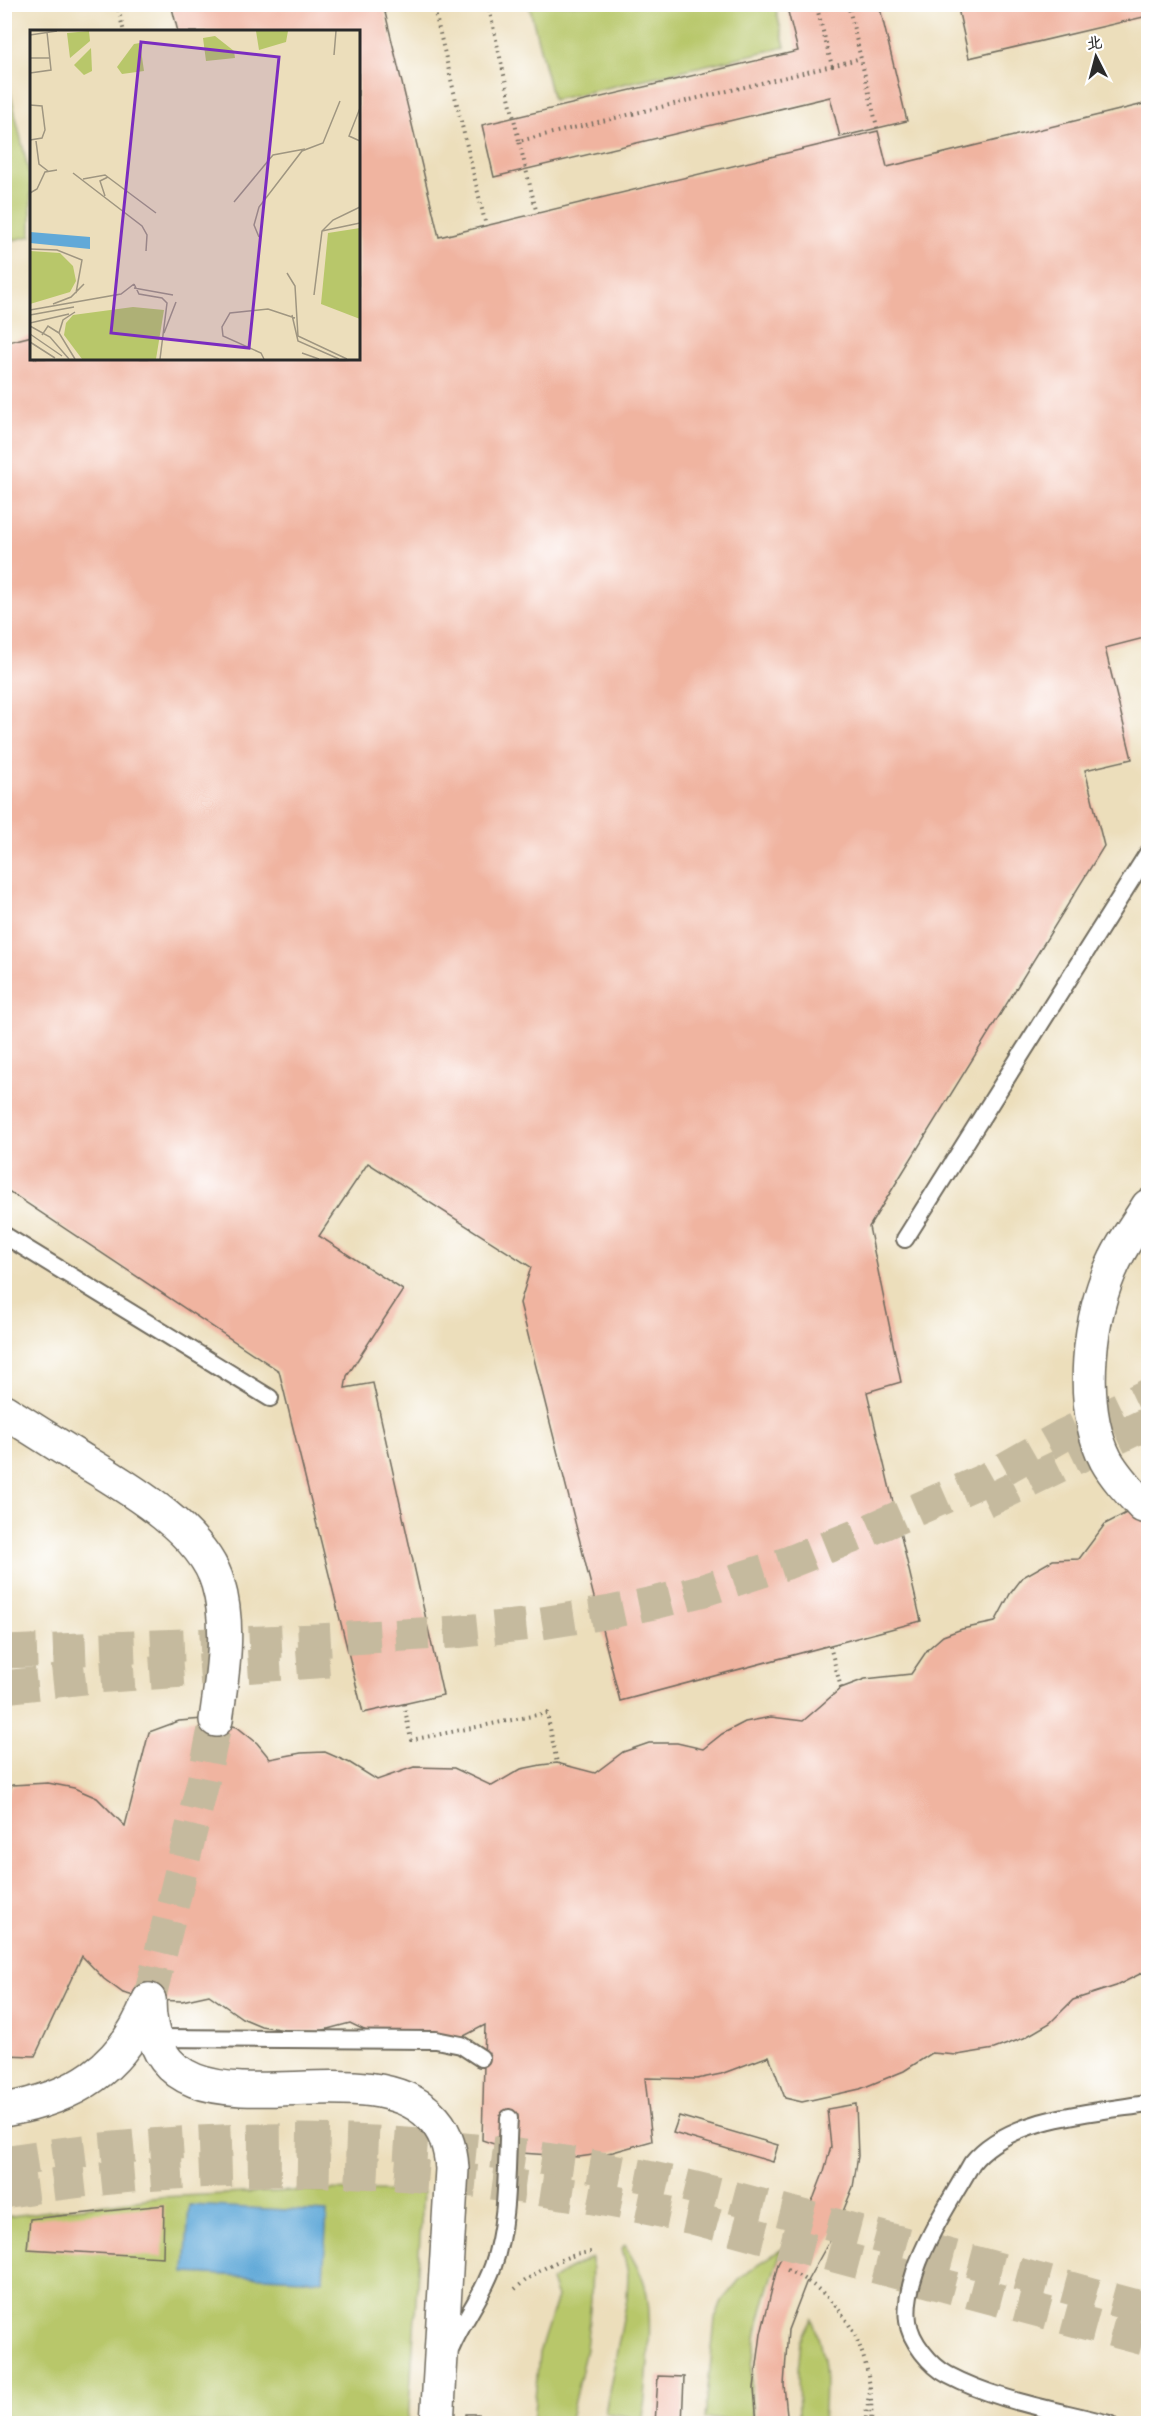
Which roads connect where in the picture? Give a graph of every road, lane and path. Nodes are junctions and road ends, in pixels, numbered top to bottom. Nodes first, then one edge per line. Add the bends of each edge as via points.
1 (117, 4) edge
2 (454, 4) edge
3 (488, 4) edge
4 (816, 4) edge
5 (848, 4) edge
6 (433, 7) edge
7 (124, 30) edge
8 (861, 58) junction
9 (832, 66) junction
10 (878, 131) dead end
11 (519, 141) junction
12 (537, 214) dead end
13 (486, 226) dead end
14 (1148, 854) edge
15 (1149, 1206) edge
16 (4, 1235) edge
17 (905, 1239) dead end
18 (270, 1398) dead end
19 (4, 1411) edge
20 (1143, 1506) dead end
21 (830, 1646) dead end
22 (840, 1688) dead end
23 (404, 1704) dead end
24 (216, 1720) tunnel mouth
25 (557, 1763) dead end
26 (154, 2038) junction
27 (481, 2058) dead end
28 (1149, 2104) edge
29 (4, 2110) edge
30 (509, 2118) dead end
31 (591, 2252) dead end
32 (787, 2270) dead end
33 (510, 2294) dead end
34 (871, 2380) junction
35 (438, 2410) edge
36 (865, 2424) edge
37 (872, 2424) edge
38 (1109, 2424) edge

1 - 7 path
2 - 6 path
3 - 11 path
4 - 9 path
5 - 8 path
6 - 13 path
8 - 9 path
8 - 10 path
9 - 11 path
11 - 12 path
14 - 17 lane
15 - 20 main road via 1104,1284 1089,1389 1096,1431 1106,1459
16 - 18 lane
19 - 24 main road via 136,1493 188,1537 207,1561 218,1583 223,1612 222,1677
21 - 22 path
23 - 25 path via 411,1740 547,1713
26 - 27 lane via 436,2040 461,2045
26 - 29 main road via 149,2000 125,2046 96,2075 49,2100
26 - 35 main road via 173,2066 201,2084 227,2089 385,2091 414,2102 437,2122 448,2144 452,2169
28 - 38 lane via 1045,2122 1018,2130 980,2153 921,2257 909,2294 908,2322 912,2335 928,2359 946,2374 1004,2397
30 - 35 lane via 503,2223 497,2253 487,2281 450,2351
31 - 33 path via 550,2265
32 - 34 path via 814,2286 841,2313 860,2345
34 - 36 path
34 - 37 path

